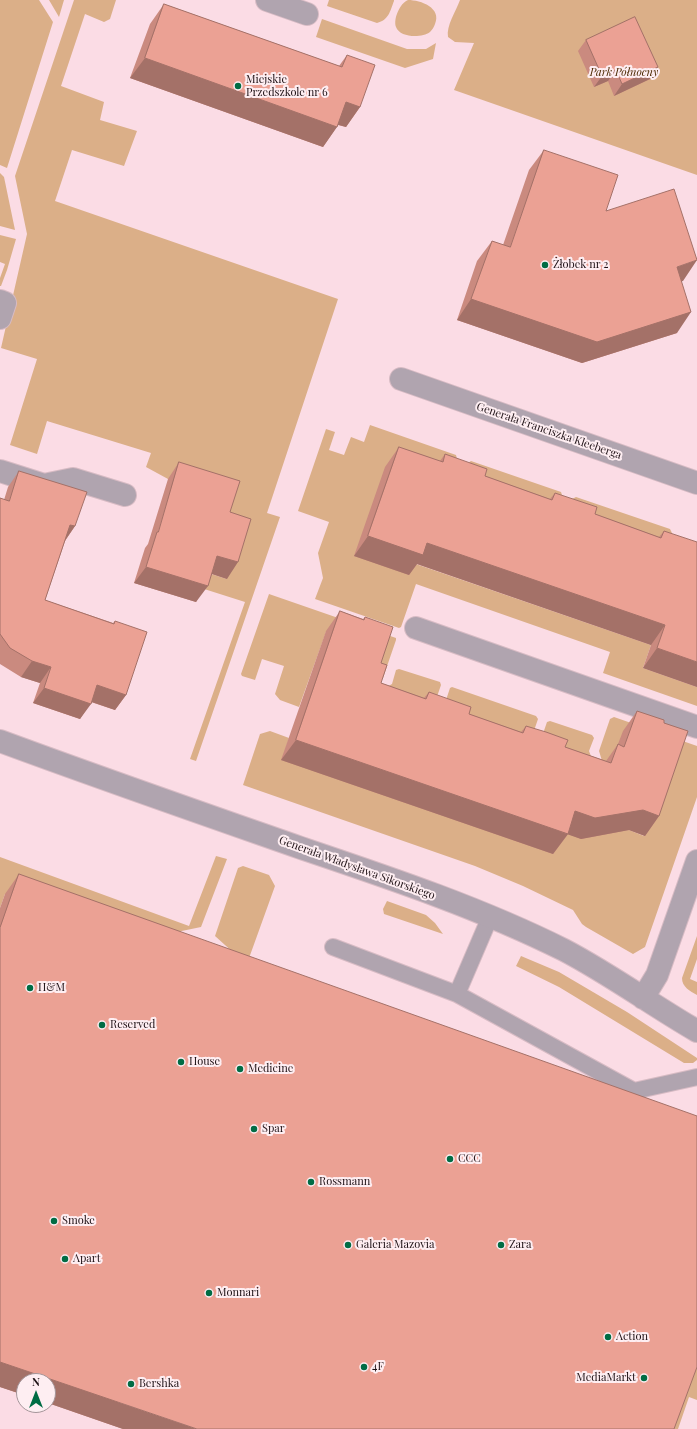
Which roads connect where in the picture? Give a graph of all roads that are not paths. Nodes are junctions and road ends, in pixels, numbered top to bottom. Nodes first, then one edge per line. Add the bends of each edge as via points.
1 (267, 0) edge
2 (307, 14) dead end
3 (0, 301) edge
4 (0, 318) edge
5 (401, 379) dead end
6 (0, 471) edge
7 (697, 483) edge
8 (125, 495) dead end
9 (416, 628) dead end
10 (697, 727) edge
11 (0, 741) edge
12 (697, 861) edge
13 (490, 917) junction
14 (333, 947) dead end
15 (458, 994) junction
16 (643, 998) junction
17 (697, 1031) edge
18 (697, 1077) edge

1 - 2 street
3 - 4 street via 5,303
5 - 7 street, Generała Franciszka Kleeberga
6 - 8 street via 44,485 73,479
9 - 10 street
11 - 13 street, Generała Władysława Sikorskiego
12 - 16 street via 657,975
13 - 15 lane
13 - 16 street, Generała Władysława Sikorskiego via 564,951
14 - 15 lane
15 - 18 lane via 634,1091
16 - 17 street, Generała Władysława Sikorskiego

